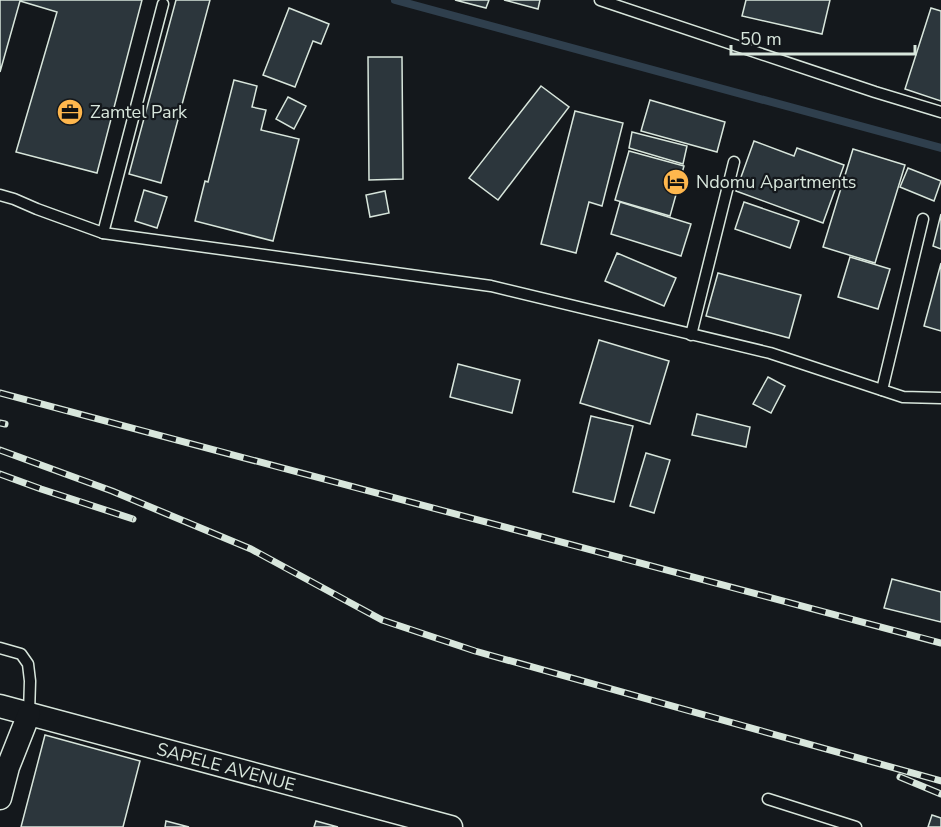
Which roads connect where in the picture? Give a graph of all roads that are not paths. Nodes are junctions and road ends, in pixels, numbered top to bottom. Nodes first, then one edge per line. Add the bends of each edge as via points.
1 (600, 0) edge
2 (163, 4) dead end
3 (941, 111) edge
4 (734, 162) dead end
5 (0, 195) edge
6 (923, 219) dead end
7 (103, 233) junction
8 (691, 334) junction
9 (882, 390) junction
10 (941, 398) edge
11 (0, 648) edge
12 (0, 706) edge
13 (29, 714) junction
14 (4, 761) edge
15 (0, 798) edge
16 (768, 799) dead end
17 (451, 827) edge
18 (856, 827) edge

1 - 3 lane
2 - 7 lane
4 - 8 lane
5 - 7 lane
6 - 9 lane
7 - 8 lane via 491,286
8 - 9 lane via 770,353
9 - 10 lane via 903,397
11 - 13 lane via 21,654 28,664
12 - 13 street, SAPELE AVENUE
13 - 14 street
13 - 17 street, SAPELE AVENUE
14 - 15 street
16 - 18 lane

